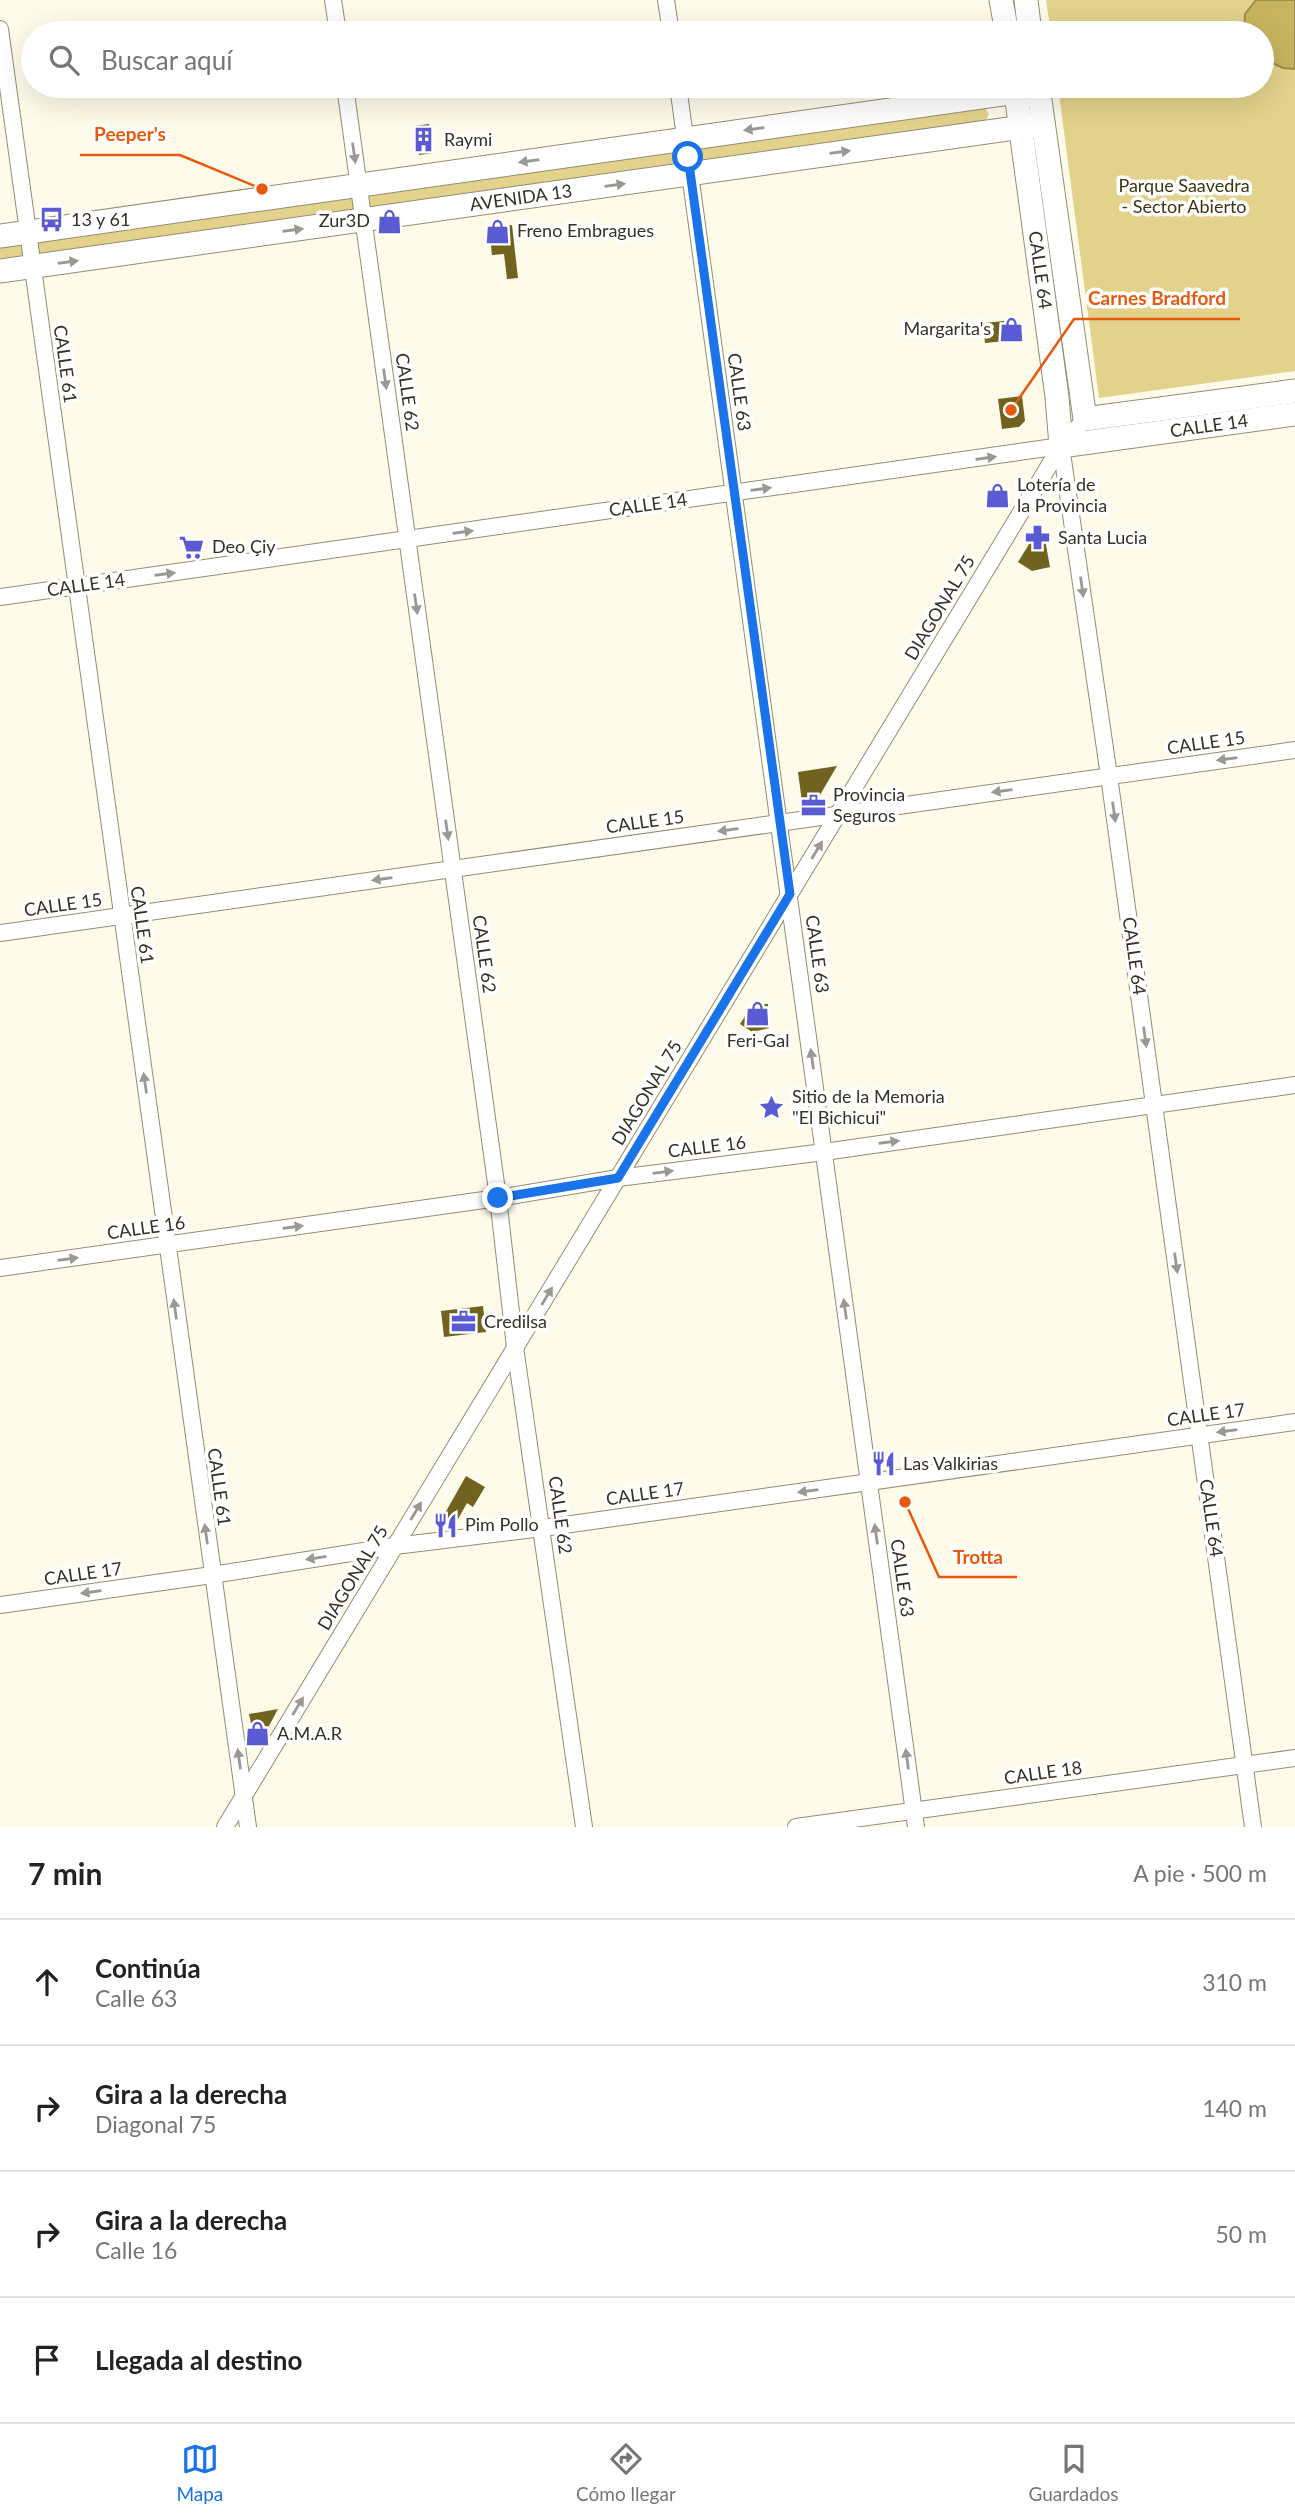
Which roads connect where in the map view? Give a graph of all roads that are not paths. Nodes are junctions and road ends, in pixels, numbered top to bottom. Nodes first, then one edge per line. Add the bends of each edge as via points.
1 (333, 0) edge
2 (666, 0) edge
3 (1001, 0) edge
4 (1026, 0) edge
5 (336, 21) edge
6 (669, 21) edge
7 (1005, 21) edge
8 (1029, 21) edge
9 (0, 29) edge
10 (347, 98) edge
11 (680, 98) edge
12 (959, 98) edge
13 (1027, 98) edge
14 (1031, 125) junction
15 (685, 139) junction
16 (690, 174) junction
17 (359, 185) junction
18 (364, 220) junction
19 (27, 232) junction
20 (0, 236) edge
21 (32, 267) junction
22 (0, 271) edge
23 (1295, 391) edge
24 (1295, 414) edge
25 (1085, 419) junction
26 (1061, 446) junction
27 (734, 493) junction
28 (407, 540) junction
29 (76, 587) junction
30 (0, 597) edge
31 (1295, 750) edge
32 (1109, 776) junction
33 (839, 813) junction
34 (779, 823) junction
35 (452, 869) junction
36 (790, 894) junction
37 (121, 916) junction
38 (0, 933) edge
39 (1295, 1085) edge
40 (1154, 1105) junction
41 (824, 1152) junction
42 (618, 1178) junction
43 (498, 1198) junction
44 (167, 1245) junction
45 (0, 1268) edge
46 (515, 1347) junction
47 (1295, 1422) edge
48 (1199, 1435) junction
49 (869, 1482) junction
50 (543, 1528) junction
51 (395, 1546) junction
52 (212, 1575) junction
53 (0, 1605) edge
54 (1295, 1758) edge
55 (1245, 1765) junction
56 (244, 1795) junction
57 (915, 1819) edge
58 (225, 1827) edge
59 (248, 1827) edge
60 (584, 1827) edge
61 (796, 1827) edge
62 (1253, 1827) edge

1 - 5 street
2 - 6 street
3 - 7 main road
4 - 8 main road
9 - 19 street, CALLE 61
10 -> 17 street, CALLE 62
11 - 15 street, CALLE 63
12 -> 15 main road, AVENIDA 13
13 - 14 main road, CALLE 64
16 -> 14 main road, AVENIDA 13
14 - 25 main road, CALLE 64
14 - 26 main road, CALLE 64
15 - 16 street, CALLE 63
15 -> 17 main road, AVENIDA 13
18 -> 16 main road, AVENIDA 13
16 - 27 street, CALLE 63
17 - 18 street, CALLE 62
17 - 19 main road, AVENIDA 13
21 -> 18 main road, AVENIDA 13
18 -> 28 street, CALLE 62
19 - 20 main road, AVENIDA 13
19 - 21 street, CALLE 61
21 - 22 main road, AVENIDA 13
21 - 29 street, CALLE 61
23 - 25 main road, CALLE 14
24 - 26 main road, CALLE 14
25 - 26 street, DIAGONAL 75
27 -> 26 street, CALLE 14
26 -> 32 street, CALLE 64
26 - 33 street, DIAGONAL 75
28 -> 27 street, CALLE 14
27 - 34 street, CALLE 63
29 -> 28 street, CALLE 14
28 -> 35 street, CALLE 62
29 - 30 street, CALLE 14
29 - 37 street, CALLE 61
31 -> 32 street, CALLE 15
32 -> 33 street, CALLE 15
32 -> 40 street, CALLE 64
33 - 34 street, CALLE 15
36 -> 33 street, DIAGONAL 75
34 -> 35 street, CALLE 15
34 - 36 street, CALLE 63
35 -> 37 street, CALLE 15
35 - 43 street, CALLE 62
41 -> 36 street, CALLE 63
36 - 42 street, DIAGONAL 75
37 - 38 street, CALLE 15
44 -> 37 street, CALLE 61
39 - 40 street, CALLE 16
41 -> 40 street, CALLE 16
40 -> 48 street, CALLE 64
42 -> 41 street, CALLE 16
49 -> 41 street, CALLE 63
42 - 43 street, CALLE 16
46 -> 42 street, DIAGONAL 75
44 -> 43 street, CALLE 16
43 - 46 street, CALLE 62
45 -> 44 street, CALLE 16
52 -> 44 street, CALLE 61
46 - 50 street, CALLE 62
51 -> 46 street, DIAGONAL 75
47 -> 48 street, CALLE 17
48 - 49 street, CALLE 17
48 - 55 street, CALLE 64
49 -> 50 street, CALLE 17
57 -> 49 street, CALLE 63
50 - 51 street, CALLE 17
50 - 60 street, CALLE 62
51 -> 52 street, CALLE 17
56 -> 51 street, DIAGONAL 75
52 -> 53 street, CALLE 17
56 -> 52 street, CALLE 61
54 - 55 street, CALLE 18
55 - 57 street, CALLE 18
55 - 62 street, CALLE 64
56 - 58 street, DIAGONAL 75
56 - 59 street, CALLE 61
57 - 61 street, CALLE 18

